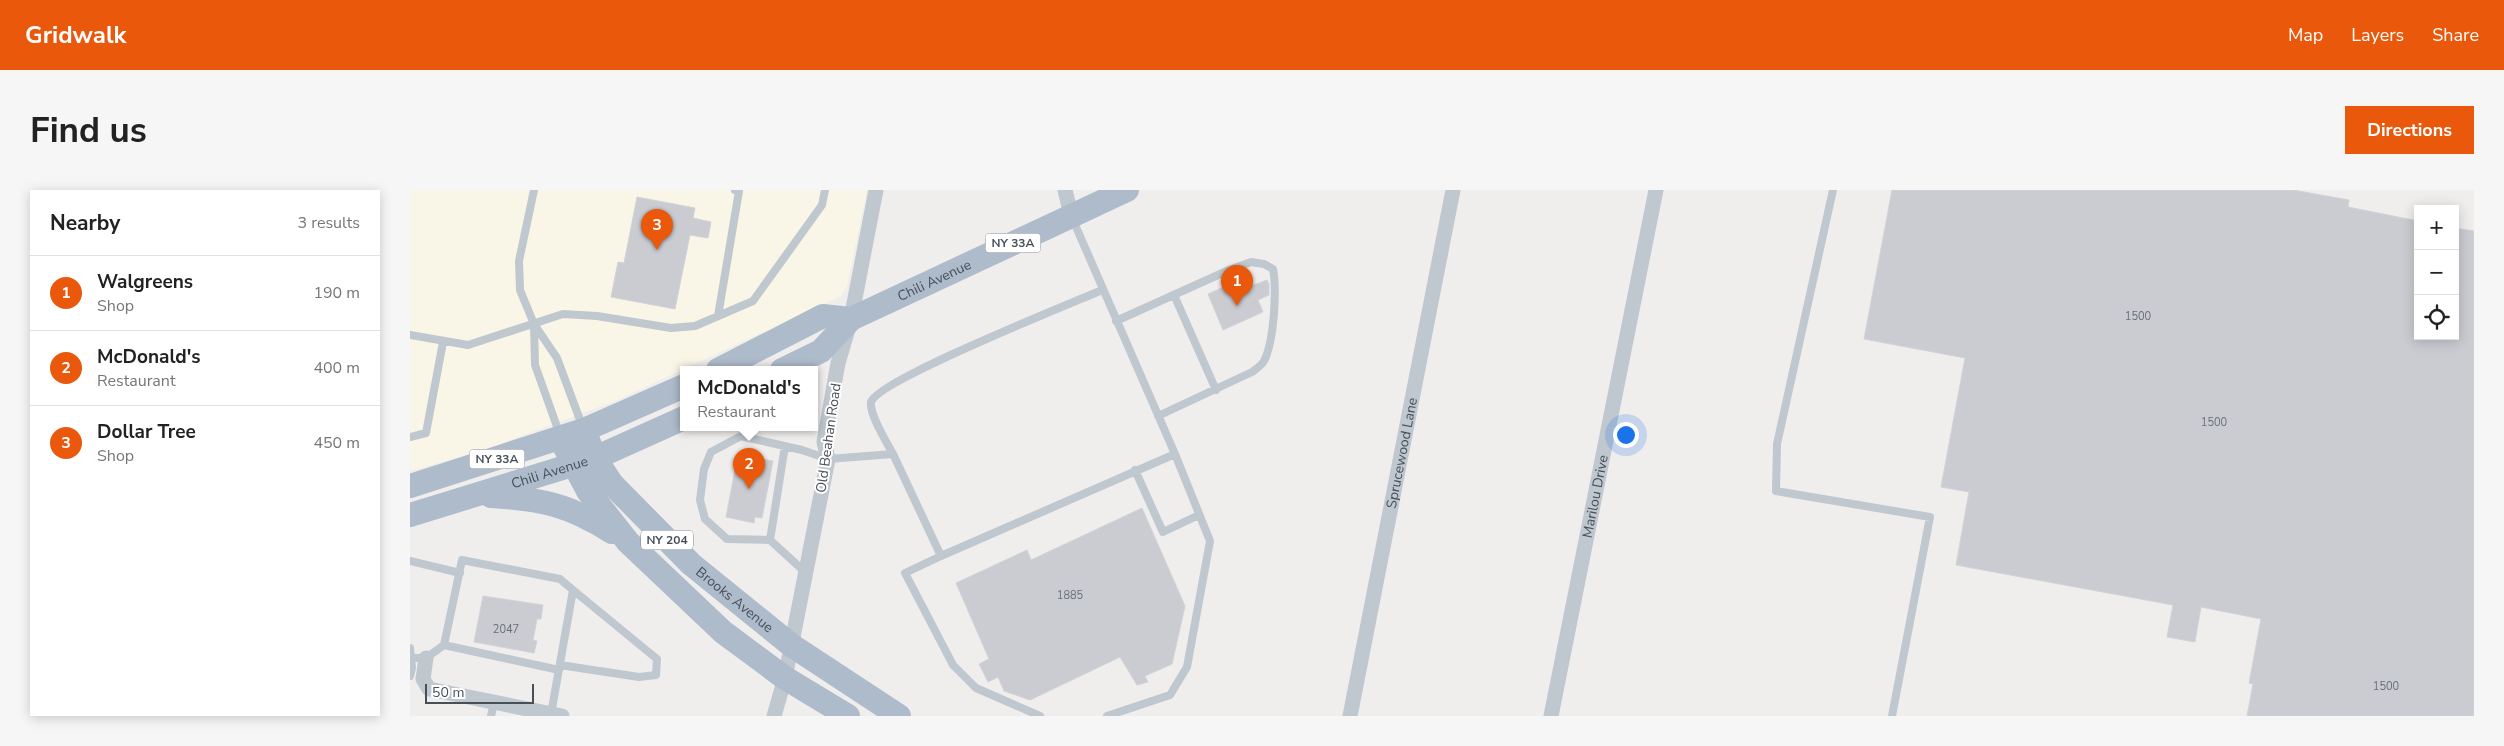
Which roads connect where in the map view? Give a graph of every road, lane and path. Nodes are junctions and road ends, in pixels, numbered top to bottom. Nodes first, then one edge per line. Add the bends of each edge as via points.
1 (534, 190) edge
2 (735, 190) edge
3 (825, 190) edge
4 (876, 190) edge
5 (1065, 190) edge
6 (1127, 190) edge
7 (1453, 190) edge
8 (1656, 190) edge
9 (1833, 190) edge
10 (1071, 215) junction
11 (1102, 290) junction
12 (1174, 295) junction
13 (718, 316) junction
14 (851, 319) junction
15 (1116, 321) junction
16 (534, 324) junction
17 (410, 335) edge
18 (443, 342) junction
19 (726, 366) edge
20 (790, 366) edge
21 (680, 388) edge
22 (1216, 390) junction
23 (1158, 416) junction
24 (680, 420) edge
25 (584, 430) junction
26 (410, 436) edge
27 (560, 438) junction
28 (785, 446) junction
29 (893, 454) junction
30 (1175, 454) junction
31 (828, 459) junction
32 (584, 462) junction
33 (1135, 470) junction
34 (410, 486) edge
35 (474, 495) junction
36 (410, 515) edge
37 (1199, 516) junction
38 (770, 540) junction
39 (628, 542) junction
40 (941, 556) junction
41 (410, 562) edge
42 (805, 572) junction
43 (460, 573) junction
44 (572, 590) junction
45 (444, 645) junction
46 (791, 645) junction
47 (410, 648) edge
48 (419, 658) junction
49 (559, 668) junction
50 (410, 676) edge
51 (785, 678) junction
52 (493, 710) edge
53 (557, 715) edge
54 (774, 716) edge
55 (848, 716) edge
56 (899, 716) edge
57 (1040, 716) edge
58 (1107, 716) edge
59 (1350, 716) edge
60 (1551, 716) edge
61 (1892, 716) edge

1 - 16 lane via 518,280
2 - 13 lane via 739,191
3 - 13 lane via 822,205 753,301
4 - 14 street, Old Beahan Road
5 - 10 street
6 - 10 main road, Chili Avenue / NY 33A
7 - 59 street, Sprucewood Lane
8 - 60 street, Marilou Drive
9 - 61 lane via 1777,444 1776,491 1930,517
10 - 11 lane
10 - 14 main road, Chili Avenue / NY 33A
11 - 15 lane
11 - 29 lane via 902,378 878,393 871,409
12 - 15 lane
12 - 22 lane
12 - 22 lane via 1251,262 1264,264 1273,270 1274,306 1264,362 1252,372
13 - 16 lane via 695,326 671,328 563,314
14 - 19 main road via 823,316
14 - 20 main road, Chili Avenue / NY 33A via 821,351
14 - 31 street, Old Beahan Road via 840,352 824,442
15 - 23 lane
16 - 18 lane via 468,345
16 - 25 lane via 557,358
16 - 27 lane via 535,365
17 - 18 lane
18 - 26 lane via 426,433
21 - 25 main road, Chili Avenue / NY 33A
22 - 23 lane
23 - 30 lane
24 - 32 main road, Chili Avenue / NY 33A
25 - 27 main road, Chili Avenue / NY 33A
25 - 32 main road, Brooks Avenue / NY 204
27 - 32 main road, Brooks Avenue
27 - 34 main road, Chili Avenue / NY 33A
28 - 31 lane
28 - 38 lane
28 - 38 lane via 741,436 711,452 704,469 700,500 705,519 727,539
29 - 31 lane
29 - 40 lane
30 - 33 lane
30 - 37 lane
31 - 42 street, Old Beahan Road
32 - 35 main road, Chili Avenue / NY 33A
32 - 39 main road, Brooks Avenue via 588,491
32 - 46 main road, Brooks Avenue / NY 204 via 612,484 691,564
33 - 37 lane via 1163,532
33 - 40 lane
35 - 36 main road, Chili Avenue / NY 33A
35 - 39 main road, NY 204 via 528,498 555,504 587,516
37 - 58 lane via 1210,541 1187,667 1170,696
38 - 42 lane
39 - 51 main road, Brooks Avenue / NY 204 via 723,632
40 - 57 lane via 905,573 953,665 976,688
41 - 43 lane
42 - 46 street, Old Beahan Road
43 - 44 lane via 462,560 560,578
43 - 45 lane
44 - 49 lane
44 - 49 lane via 657,660 656,675 639,677
45 - 48 lane
45 - 49 lane
46 - 51 street, Old Beahan Road
46 - 56 main road, Brooks Avenue / NY 204
47 - 48 lane
48 - 50 lane
48 - 52 street via 423,680 429,689
49 - 53 lane
51 - 54 street, Old Beahan Road
51 - 55 main road, Brooks Avenue / NY 204
52 - 53 street

